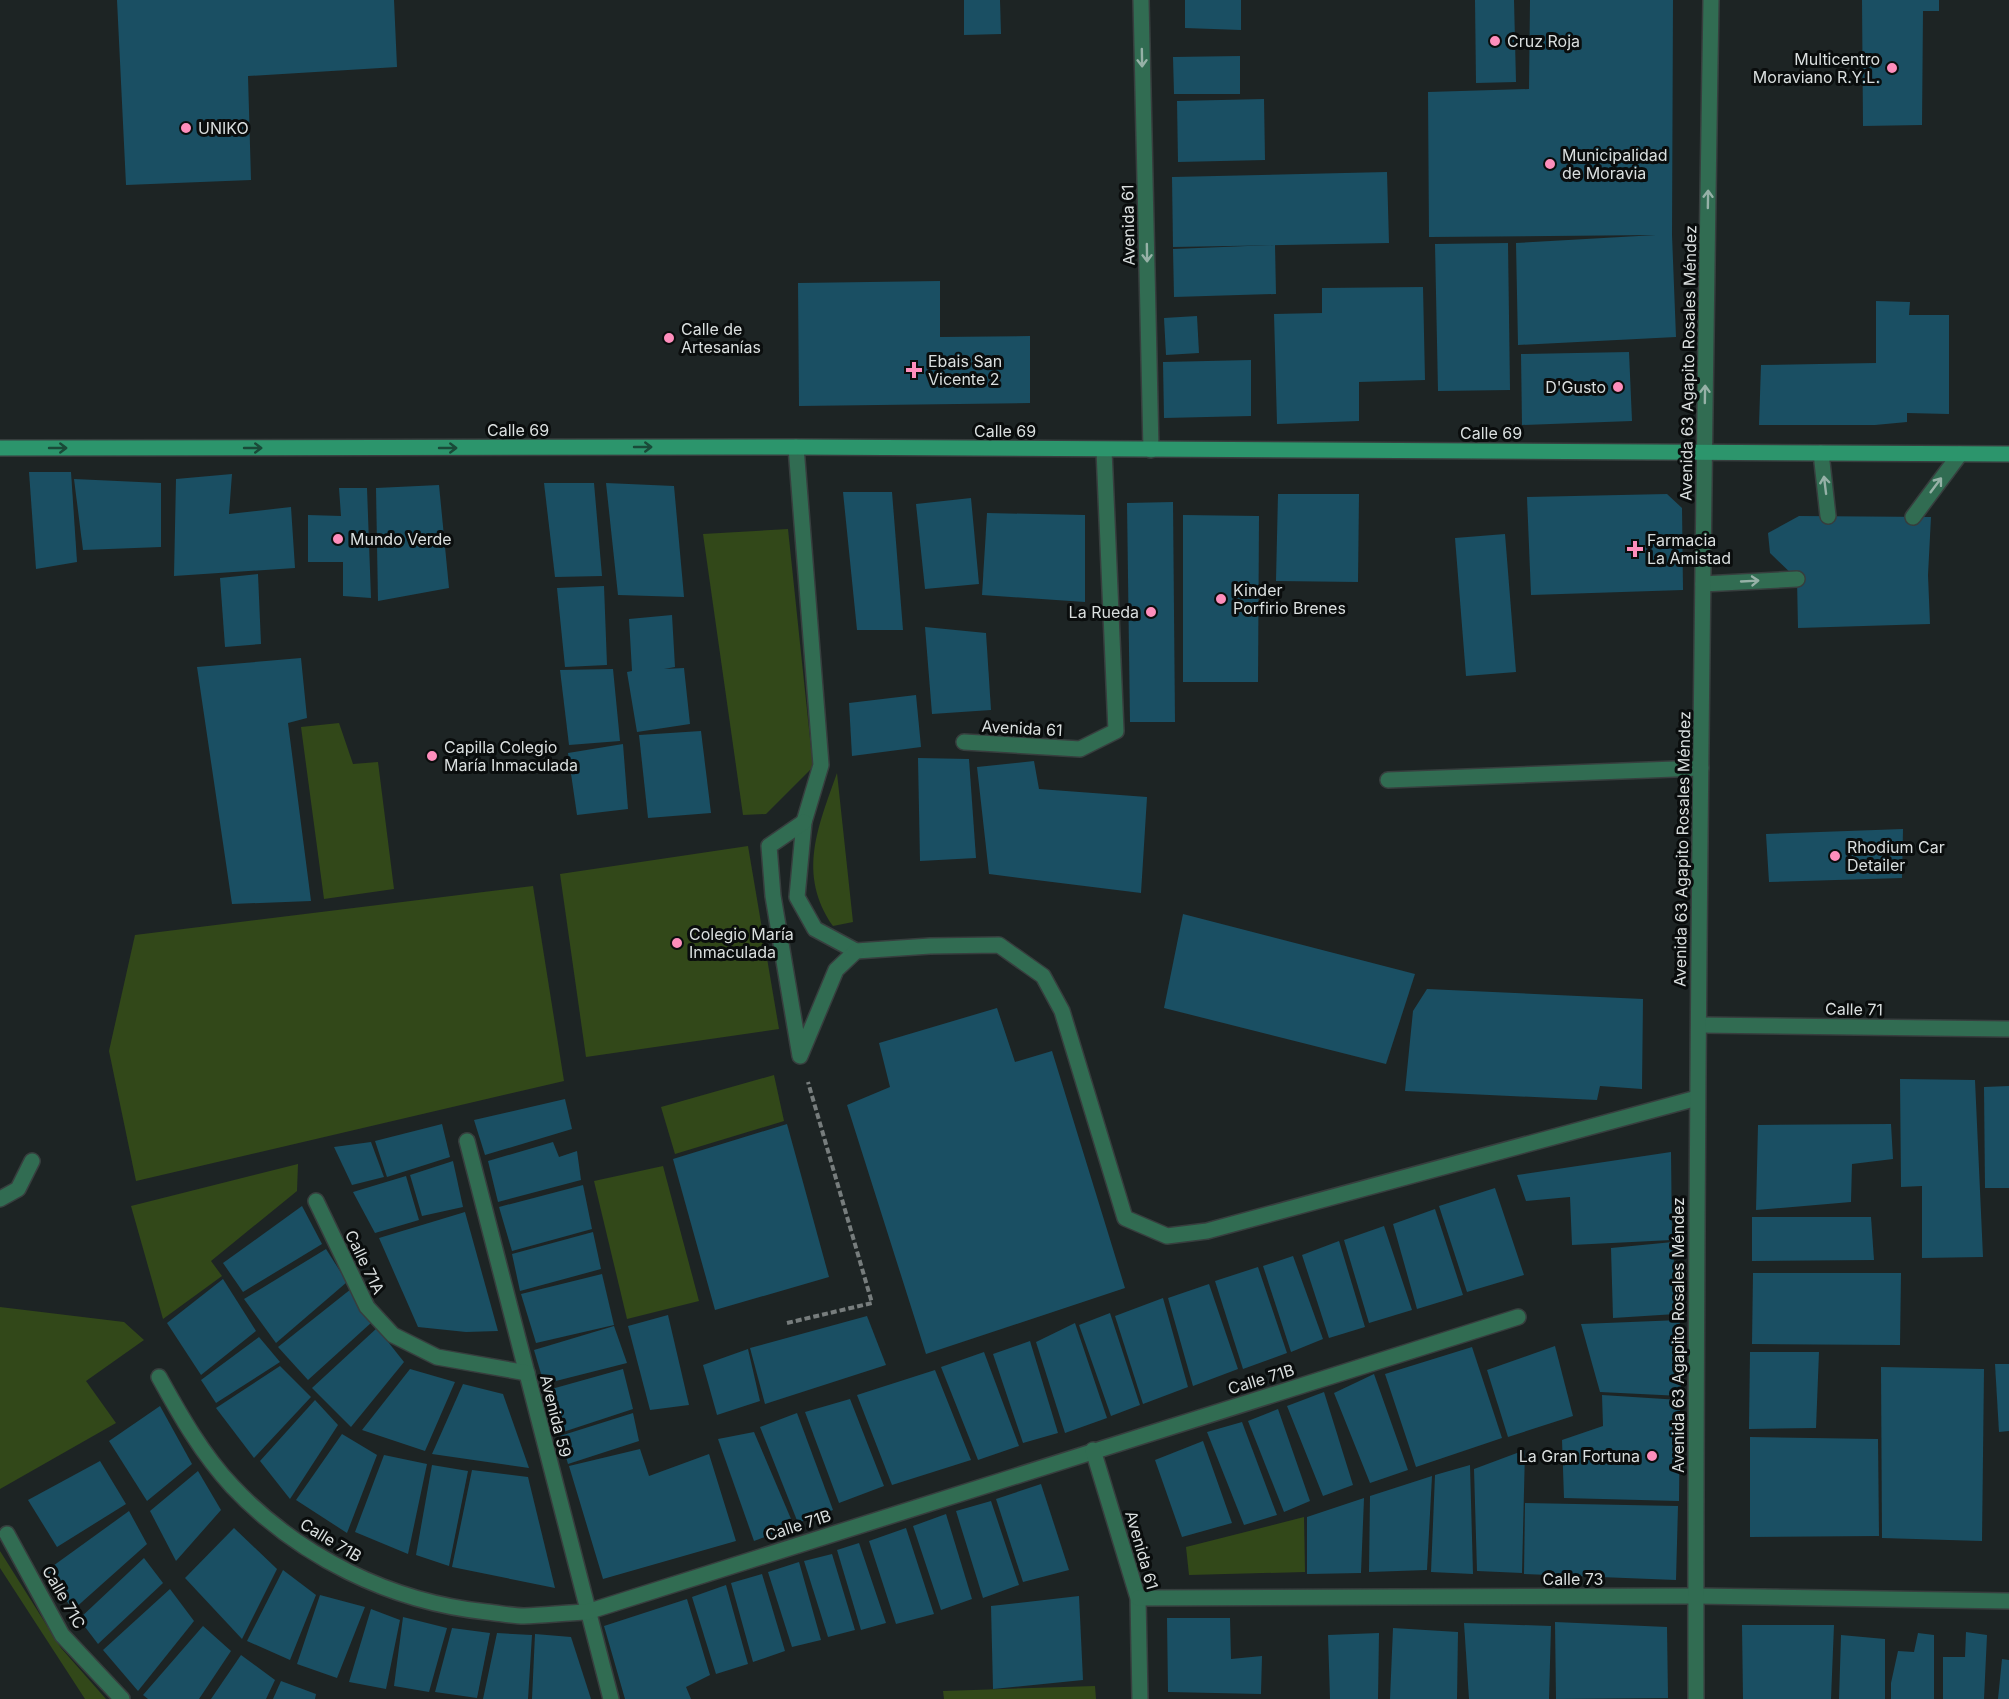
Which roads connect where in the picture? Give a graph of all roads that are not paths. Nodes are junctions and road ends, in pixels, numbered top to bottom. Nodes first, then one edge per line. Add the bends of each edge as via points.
1 (1141, 0) edge
2 (1711, 0) edge
3 (796, 447) junction
4 (0, 448) edge
5 (1104, 450) junction
6 (1151, 450) junction
7 (1704, 452) junction
8 (1821, 453) junction
9 (1960, 454) junction
10 (2009, 454) edge
11 (1828, 516) dead end
12 (1913, 517) dead end
13 (1797, 579) dead end
14 (1703, 584) junction
15 (964, 742) dead end
16 (1701, 768) junction
17 (1388, 780) dead end
18 (804, 822) junction
19 (856, 951) junction
20 (1699, 1025) junction
21 (2009, 1029) edge
22 (1697, 1098) junction
23 (467, 1141) dead end
24 (32, 1161) dead end
25 (0, 1199) edge
26 (316, 1201) dead end
27 (1518, 1317) dead end
28 (527, 1373) junction
29 (159, 1377) dead end
30 (1093, 1450) junction
31 (7, 1534) dead end
32 (1696, 1596) junction
33 (1138, 1598) junction
34 (2009, 1601) edge
35 (587, 1611) junction
36 (122, 1699) edge
37 (611, 1699) edge
38 (1140, 1699) edge
39 (1696, 1699) edge

1 -> 6 street, Avenida 61
7 -> 2 street, Avenida 63 Agapito Rosales Méndez
4 -> 3 main road, Calle 69
3 - 5 main road, Calle 69
3 - 18 street via 821,765
5 - 6 main road, Calle 69
5 - 15 street, Avenida 61 via 1116,731 1080,749
6 - 7 main road, Calle 69
7 - 8 main road, Calle 69
7 - 14 street, Avenida 63 Agapito Rosales Méndez
8 - 9 main road, Calle 69
11 -> 8 street
9 - 10 main road, Calle 69
12 -> 9 street
14 -> 13 street
14 - 16 street, Avenida 63 Agapito Rosales Méndez
16 - 17 street
16 - 20 street, Avenida 63 Agapito Rosales Méndez
18 - 19 street via 797,897 815,929
18 - 19 street via 769,846 773,897 800,1056 836,970
19 - 22 street via 999,945 1042,976 1062,1011 1125,1218 1167,1236 1207,1231
20 - 21 street, Calle 71
20 - 22 street, Avenida 63 Agapito Rosales Méndez
22 - 32 street, Avenida 63 Agapito Rosales Méndez
23 - 28 street, Avenida 59
24 - 25 street via 18,1189
26 - 28 street, Calle 71A via 367,1307 393,1335 437,1357
27 - 30 street, Calle 71B
28 - 35 street, Avenida 59
29 - 35 street, Calle 71B via 191,1434 232,1486 280,1530 334,1566 394,1593 457,1609 522,1616
30 - 33 street, Avenida 61
30 - 35 street, Calle 71B
31 - 36 street, Calle 71C via 62,1635
32 - 33 street, Calle 73
32 - 34 street, Calle 73
32 - 39 street, Avenida 63 Agapito Rosales Méndez
33 - 38 street, Avenida 61
35 - 37 street, Avenida 59

